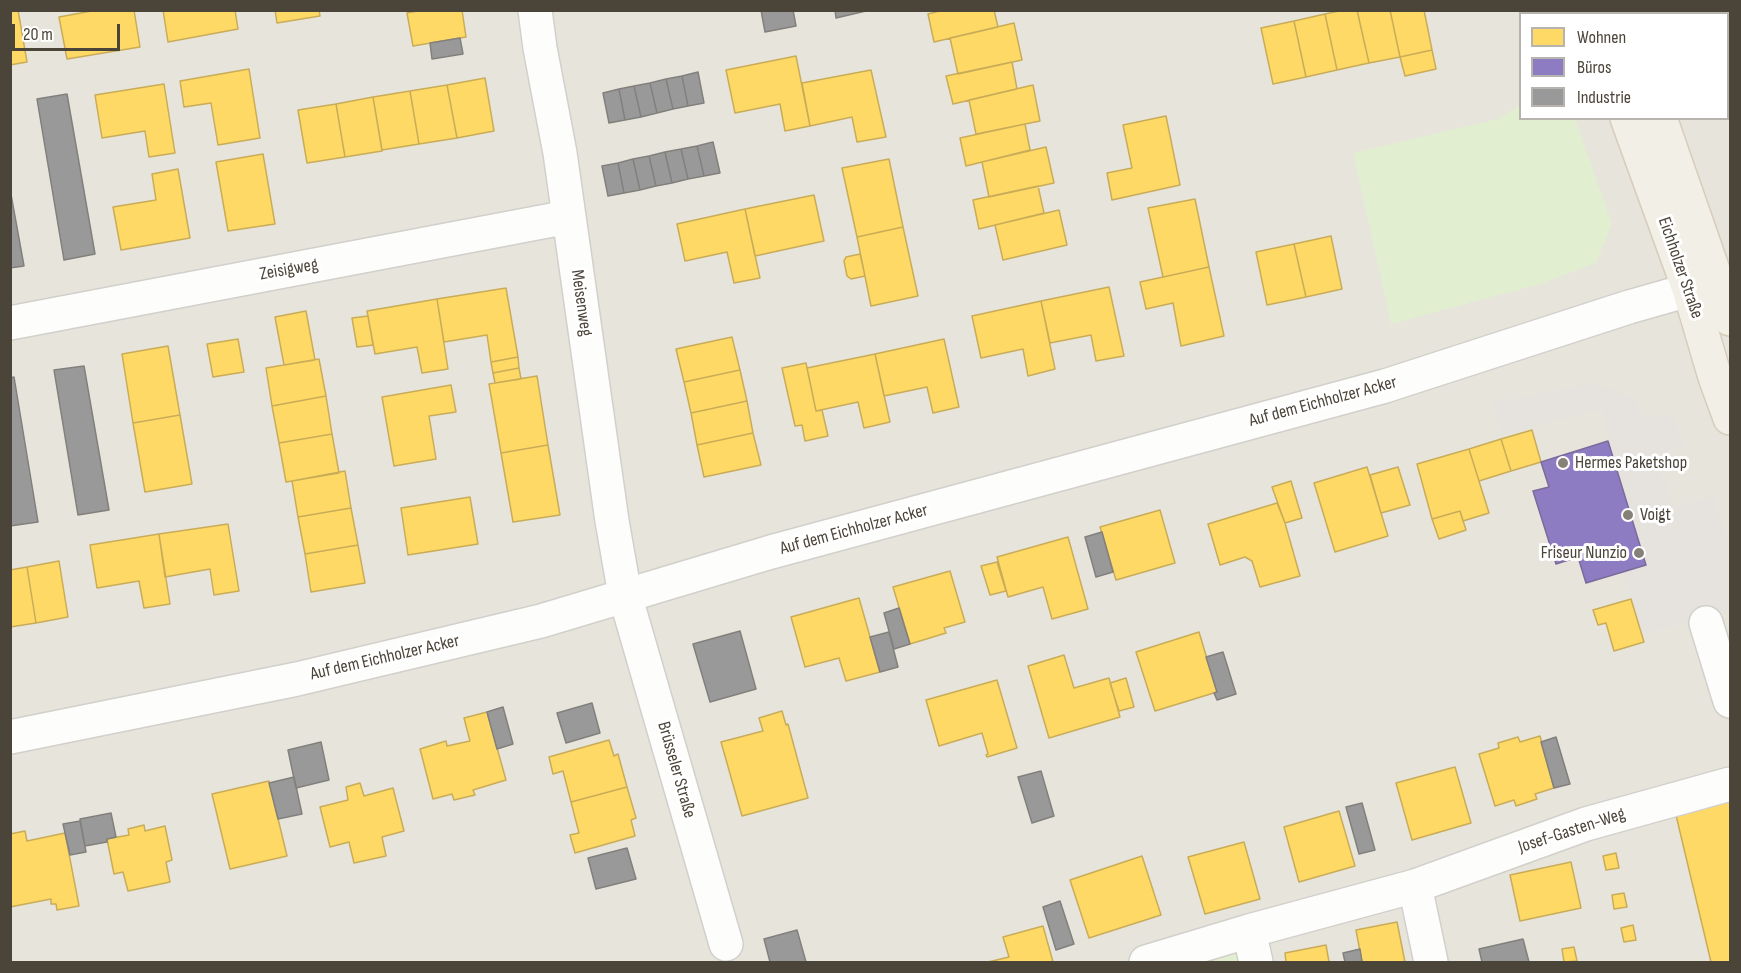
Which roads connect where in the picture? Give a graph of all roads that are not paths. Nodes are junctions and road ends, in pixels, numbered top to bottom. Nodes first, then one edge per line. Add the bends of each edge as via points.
1 (535, 10) edge
2 (1628, 120) edge
3 (1661, 120) edge
4 (568, 218) junction
5 (1712, 283) edge
6 (1731, 319) edge
7 (10, 323) edge
8 (1731, 418) edge
9 (625, 595) junction
10 (1706, 623) dead end
11 (1731, 701) edge
12 (10, 737) edge
13 (1731, 783) edge
14 (1415, 886) junction
15 (1249, 931) junction
16 (726, 944) dead end
17 (1146, 963) edge
18 (1256, 963) edge
19 (1431, 963) edge

1 - 4 street, Meisenweg
2 - 5 main road, Eichholzer Straße
3 - 5 main road, Eichholzer Straße
4 - 7 street, Zeisigweg
4 - 9 street, Meisenweg
5 - 6 main road, Eichholzer Straße
5 - 8 main road, Eichholzer Straße via 1715,377
5 - 9 street, Auf dem Eichholzer Acker via 1385,386
9 - 12 street, Auf dem Eichholzer Acker via 541,621 297,679
9 - 16 street, Brüsseler Straße
10 - 11 street
13 - 14 street, Josef-Gasten-Weg via 1586,824
14 - 15 street, Josef-Gasten-Weg
14 - 19 street
15 - 17 street, Josef-Gasten-Weg
15 - 18 street

